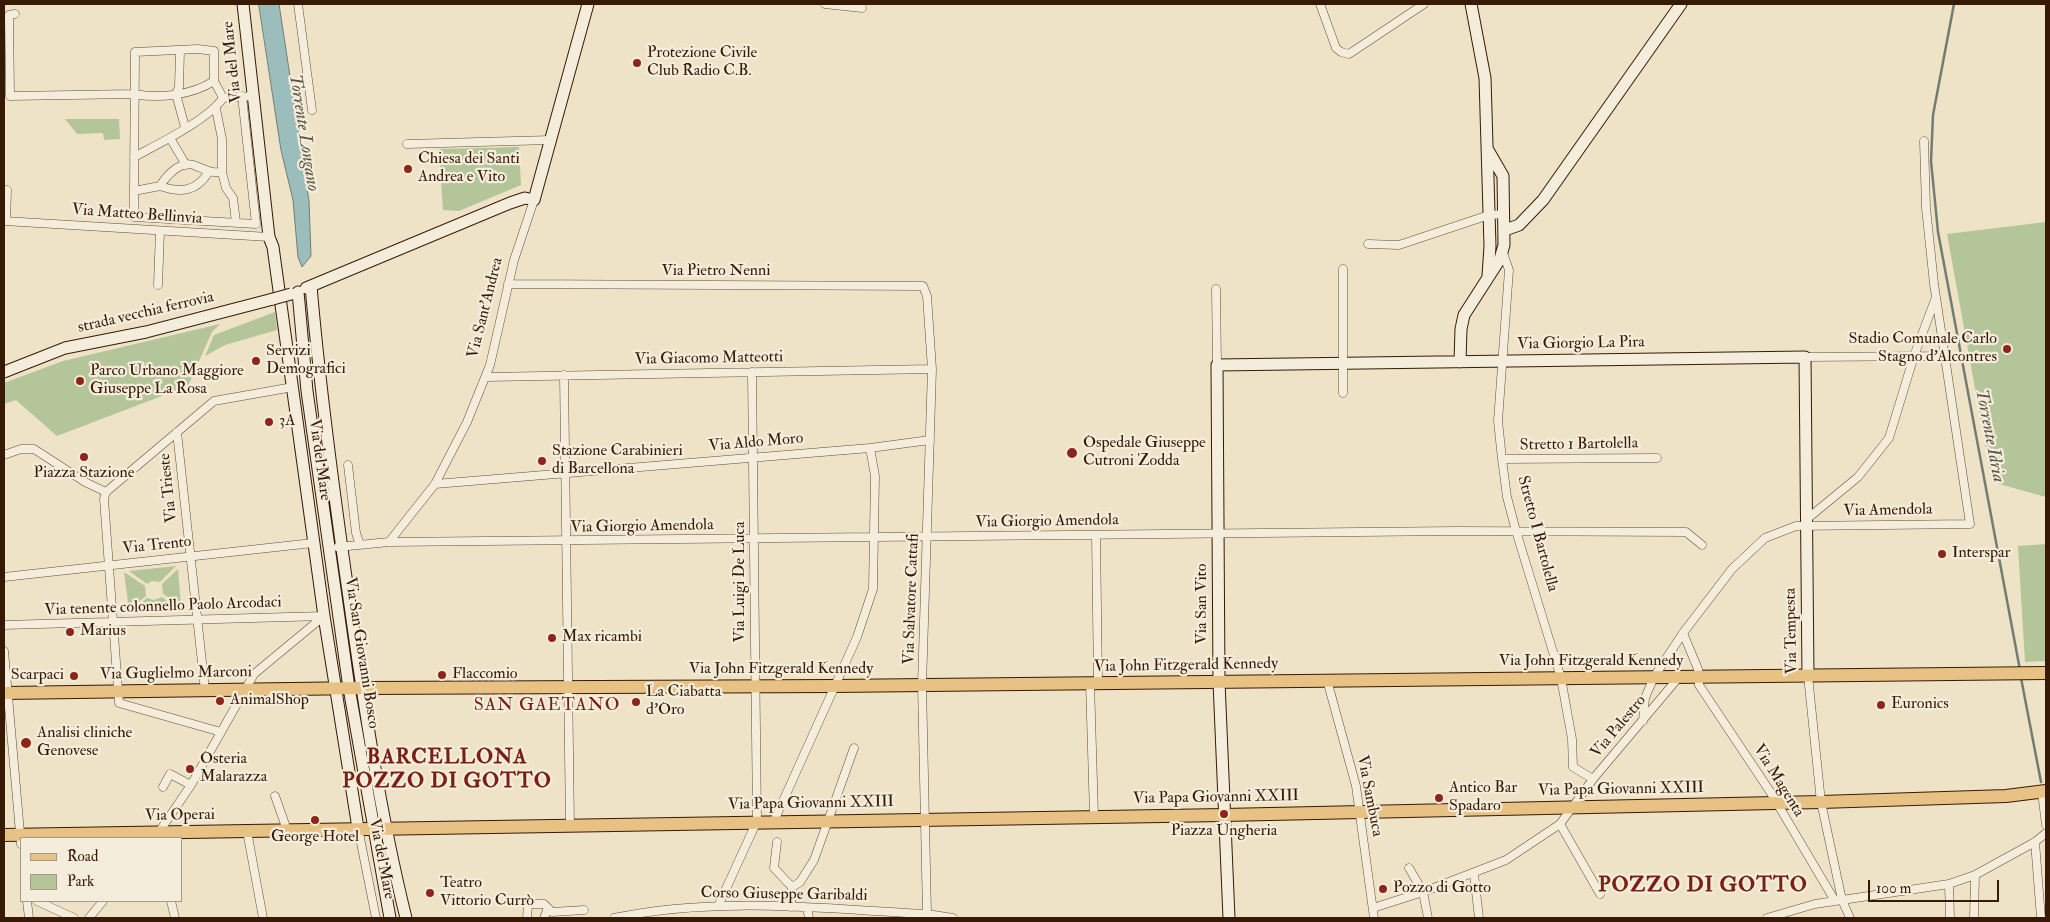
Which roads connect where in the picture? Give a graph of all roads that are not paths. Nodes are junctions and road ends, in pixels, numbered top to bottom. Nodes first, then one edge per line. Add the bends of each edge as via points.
1 (243, 4) edge
2 (298, 4) edge
3 (588, 4) edge
4 (592, 4) edge
5 (825, 4) edge
6 (1320, 4) edge
7 (1424, 4) edge
8 (1471, 4) edge
9 (1681, 4) edge
10 (862, 8) dead end
11 (15, 14) dead end
12 (180, 51) junction
13 (214, 80) junction
14 (134, 94) junction
15 (176, 94) junction
16 (247, 96) junction
17 (223, 98) junction
18 (216, 109) junction
19 (312, 110) dead end
20 (185, 127) junction
21 (170, 138) junction
22 (551, 140) junction
23 (1924, 141) dead end
24 (407, 144) dead end
25 (1488, 150) junction
26 (134, 157) junction
27 (186, 165) junction
28 (222, 172) junction
29 (208, 174) junction
30 (160, 186) junction
31 (7, 190) dead end
32 (134, 191) junction
33 (534, 200) junction
34 (1504, 214) junction
35 (1489, 215) junction
36 (5, 221) edge
37 (236, 222) junction
38 (1505, 230) junction
39 (160, 231) junction
40 (269, 237) junction
41 (1368, 244) dead end
42 (1490, 246) junction
43 (1504, 249) junction
44 (1342, 269) dead end
45 (1488, 276) junction
46 (508, 284) junction
47 (158, 285) dead end
48 (311, 286) junction
49 (923, 286) joint
50 (1216, 289) dead end
51 (294, 293) junction
52 (1936, 296) junction
53 (1914, 356) junction
54 (1945, 356) junction
55 (1805, 358) junction
56 (1460, 362) junction
57 (1502, 362) junction
58 (1343, 364) junction
59 (1217, 365) junction
60 (932, 369) junction
61 (4, 372) edge
62 (752, 372) junction
63 (564, 375) junction
64 (486, 377) junction
65 (293, 387) junction
66 (307, 391) junction
67 (1343, 393) dead end
68 (320, 394) junction
69 (177, 432) junction
70 (930, 440) junction
71 (870, 448) junction
72 (4, 455) edge
73 (754, 457) junction
74 (1657, 458) dead end
75 (1502, 459) junction
76 (348, 465) dead end
77 (566, 473) junction
78 (435, 484) junction
79 (106, 492) junction
80 (1807, 523) junction
81 (1516, 531) junction
82 (1219, 534) junction
83 (1096, 536) junction
84 (873, 537) junction
85 (928, 537) junction
86 (755, 539) junction
87 (313, 542) junction
88 (389, 542) junction
89 (567, 542) junction
90 (360, 545) junction
91 (1702, 545) dead end
92 (342, 547) junction
93 (329, 548) junction
94 (190, 556) junction
95 (109, 565) junction
96 (4, 577) edge
97 (324, 616) junction
98 (198, 619) junction
99 (113, 622) junction
100 (4, 625) edge
101 (1683, 633) junction
102 (4, 650) edge
103 (2046, 673) edge
104 (1808, 676) junction
105 (1654, 677) junction
106 (1679, 677) junction
107 (1698, 677) junction
108 (1561, 678) junction
109 (1326, 680) junction
110 (1218, 682) junction
111 (1094, 683) junction
112 (922, 685) junction
113 (755, 686) junction
114 (834, 686) junction
115 (569, 687) junction
116 (334, 688) junction
117 (356, 688) junction
118 (205, 690) junction
119 (245, 690) junction
120 (118, 692) junction
121 (6, 693) edge
122 (1643, 720) junction
123 (221, 732) junction
124 (854, 748) dead end
125 (1593, 779) junction
126 (190, 784) junction
127 (163, 787) dead end
128 (2044, 791) edge
129 (275, 796) dead end
130 (1777, 802) junction
131 (1821, 802) junction
132 (1572, 807) junction
133 (1361, 810) junction
134 (1224, 815) junction
135 (1094, 816) junction
136 (926, 818) junction
137 (828, 820) junction
138 (757, 821) junction
139 (774, 821) junction
140 (1560, 824) junction
141 (2046, 825) edge
142 (570, 826) junction
143 (358, 828) junction
144 (372, 828) junction
145 (386, 828) junction
146 (287, 830) junction
147 (247, 831) junction
148 (2046, 834) edge
149 (4, 835) edge
150 (21, 837) edge
151 (157, 837) edge
152 (20, 839) edge
153 (777, 842) dead end
154 (2036, 842) junction
155 (1409, 868) dead end
156 (1474, 874) junction
157 (1975, 875) junction
158 (1949, 884) junction
159 (792, 887) junction
160 (1423, 892) junction
161 (1600, 894) dead end
162 (1839, 901) junction
163 (27, 902) edge
164 (38, 902) edge
165 (102, 902) edge
166 (171, 902) edge
167 (720, 904) junction
168 (791, 907) junction
169 (548, 908) junction
170 (807, 908) junction
171 (1373, 908) junction
172 (584, 910) dead end
173 (664, 914) edge
174 (927, 914) junction
175 (625, 917) edge
176 (29, 918) edge
177 (74, 918) edge
178 (89, 918) edge
179 (175, 918) edge
180 (263, 918) edge
181 (376, 918) edge
182 (390, 918) edge
183 (406, 918) edge
184 (527, 918) edge
185 (544, 918) edge
186 (614, 918) edge
187 (810, 918) edge
188 (953, 918) edge
189 (1230, 918) edge
190 (1374, 918) edge
191 (1428, 918) edge
192 (1479, 918) edge
193 (1767, 918) edge
194 (1850, 918) edge
195 (1950, 918) edge
196 (1974, 918) edge
197 (2041, 918) edge

1 - 16 street, Via del Mare
2 - 19 street
3 - 4 street
3 - 22 street, Via Sant'Andrea
5 - 10 street
6 - 7 street via 1336,48 1349,54
8 - 25 street via 1485,78
9 - 38 street via 1543,200 1519,225
11 - 14 street via 9,15 10,96
12 - 13 street via 198,48 214,51
12 - 14 street via 135,52
12 - 15 street
13 - 15 street via 200,89
13 - 17 street
14 - 15 street via 147,97
14 - 26 street
15 - 20 street
16 - 17 street
16 - 37 street via 256,224
16 - 40 street, Via del Mare
17 - 18 street
18 - 20 street
18 - 28 street via 222,139
20 - 21 street
21 - 26 street
21 - 27 street
22 - 24 street
22 - 33 street, Via Sant'Andrea
23 - 52 street via 1926,208
25 - 34 street, Stretto I Bartolella via 1503,176
25 - 35 street
26 - 32 street
27 - 29 street via 194,165
27 - 30 street via 171,171
28 - 29 street
28 - 37 street via 226,188 233,198
29 - 30 street via 203,182 187,190
30 - 32 street
31 - 36 street
32 - 37 street via 134,217
33 - 46 street, Via Sant'Andrea
33 - 48 street, strada vecchia ferrovia via 525,198 510,202
34 - 35 street
34 - 38 street, Stretto I Bartolella
35 - 41 street via 1398,245
35 - 42 street
36 - 39 street, Via Matteo Bellinvia
38 - 43 street, Stretto I Bartolella
39 - 40 street, Via Matteo Bellinvia
39 - 47 street
40 - 65 street, Via del Mare via 273,246
42 - 43 street
42 - 45 street
43 - 45 street, Stretto I Bartolella
43 - 57 street, Stretto I Bartolella via 1509,270
44 - 58 street
45 - 56 street, Stretto I Bartolella via 1464,315
46 - 49 street, Via Pietro Nenni
46 - 64 street, Via Sant'Andrea
48 - 51 street, strada vecchia ferrovia
48 - 68 street
49 - 60 street, Via Salvatore Cattafi via 927,296
50 - 59 street, Via San Vito
51 - 61 street, strada vecchia ferrovia, bridge via 146,332 76,345
51 - 66 street
52 - 53 street
52 - 54 street
53 - 54 street, Via Giorgio La Pira
53 - 55 street, Via Giorgio La Pira
53 - 80 street via 1895,425 1882,449 1858,477
54 - 80 street, Via Amendola via 1970,524
55 - 57 street, Via Giorgio La Pira
55 - 80 street, Via Tempesta
56 - 57 street, Via Giorgio La Pira
56 - 58 street, Via Giorgio La Pira
57 - 75 street, Stretto I Bartolella via 1498,421
58 - 59 street, Via Giorgio La Pira
58 - 67 street
59 - 82 street, Via San Vito
60 - 62 street, Via Giacomo Matteotti
60 - 70 street, Via Salvatore Cattafi
62 - 63 street, Via Giacomo Matteotti
62 - 73 street, Via Luigi De Luca
63 - 64 street, Via Giacomo Matteotti
63 - 77 street
64 - 78 street, Via Sant'Andrea
65 - 66 street
65 - 69 street via 218,399
65 - 87 street, Via del Mare
66 - 68 street
66 - 93 street, Via San Giovanni Bosco
68 - 92 street, Via San Giovanni Bosco
69 - 79 street
69 - 94 street, Via Trieste
70 - 71 street, Via Aldo Moro
70 - 85 street, Via Salvatore Cattafi
71 - 73 street, Via Aldo Moro
71 - 84 street via 875,476
72 - 79 street via 34,449
73 - 77 street, Via Aldo Moro
73 - 86 street, Via Luigi De Luca
74 - 75 street, Stretto 1 Bartolella
75 - 81 street, Stretto I Bartolella
76 - 90 street
77 - 78 street, Via Aldo Moro
77 - 89 street
78 - 88 street, Via Sant'Andrea
79 - 95 street
80 - 101 street, Via Amendola via 1786,529 1756,545 1720,582
80 - 104 street, Via Tempesta
81 - 82 street, Via Giorgio Amendola
81 - 91 street, Via Giorgio Amendola via 1686,532
81 - 108 street, Stretto I Bartolella
82 - 83 street, Via Giorgio Amendola
82 - 110 street, Via San Vito
83 - 85 street, Via Giorgio Amendola
83 - 111 street
84 - 85 street, Via Giorgio Amendola
84 - 86 street, Via Giorgio Amendola
84 - 114 street via 873,589 857,636
85 - 112 street, Via Salvatore Cattafi
86 - 89 street, Via Giorgio Amendola
86 - 113 street, Via Luigi De Luca
87 - 94 street, Via Trento
87 - 97 street, Via del Mare
88 - 89 street, Via Giorgio Amendola
88 - 90 street
89 - 115 street
90 - 92 street
92 - 93 street
92 - 117 street, Via San Giovanni Bosco
93 - 117 street, Via San Giovanni Bosco
94 - 95 street, Via Trento
94 - 98 street, Via Trieste
95 - 96 street, Via Trento
95 - 99 street
97 - 98 street, Via tenente colonnello Paolo Arcodaci
97 - 116 street, Via del Mare
97 - 119 street via 254,674
98 - 99 street, Via tenente colonnello Paolo Arcodaci
98 - 118 street, Via Trieste
99 - 100 street, Via tenente colonnello Paolo Arcodaci
99 - 120 street
101 - 105 street, Via Amendola
101 - 107 street, Via Magenta via 1698,669
102 - 121 street
103 - 104 main road, Via John Fitzgerald Kennedy
104 - 107 main road, Via John Fitzgerald Kennedy
104 - 131 street, Via Tempesta
105 - 106 main road, Via John Fitzgerald Kennedy
105 - 108 main road, Via John Fitzgerald Kennedy
105 - 122 street, Via Amendola via 1645,698
106 - 107 main road, Via John Fitzgerald Kennedy
106 - 122 street, Via Palestro
107 - 130 street, Via Magenta via 1699,685
108 - 109 main road, Via John Fitzgerald Kennedy
108 - 125 street, Stretto I Bartolella via 1572,739 1572,767
109 - 110 main road, Via John Fitzgerald Kennedy
109 - 133 street, Via Sambuca
110 - 111 main road, Via John Fitzgerald Kennedy
110 - 134 street, Via San Vito
111 - 112 main road, Via John Fitzgerald Kennedy
111 - 135 street
112 - 114 main road, Via John Fitzgerald Kennedy
112 - 136 street, Via Salvatore Cattafi
113 - 114 main road, Via John Fitzgerald Kennedy
113 - 115 main road, Via John Fitzgerald Kennedy
113 - 138 street, Via Luigi De Luca
114 - 139 street
115 - 117 main road, Via John Fitzgerald Kennedy
115 - 142 street
116 - 117 main road, Via Guglielmo Marconi
116 - 119 main road, Via Guglielmo Marconi
116 - 143 street, Via del Mare
117 - 144 street, Via San Giovanni Bosco
117 - 145 street, Via San Giovanni Bosco
118 - 119 main road, Via Guglielmo Marconi
118 - 120 main road, Via Guglielmo Marconi
119 - 123 street
120 - 121 main road, Via Guglielmo Marconi
120 - 123 street via 119,703
121 - 150 street
122 - 125 street, Via Palestro
123 - 126 street
124 - 137 street
125 - 132 street, Via Palestro
126 - 127 street via 170,774
126 - 151 street
128 - 131 main road, Via Papa Giovanni XXIII via 2006,796
128 - 141 street
129 - 146 street
130 - 131 main road, Via Papa Giovanni XXIII
130 - 132 main road, Via Papa Giovanni XXIII
130 - 162 street, Via Magenta
131 - 162 street, Via Tempesta
132 - 133 main road, Via Papa Giovanni XXIII
132 - 140 street, Via Palestro
133 - 134 main road, Via Papa Giovanni XXIII
133 - 171 street, Via Sambuca
134 - 135 main road, Via Papa Giovanni XXIII
134 - 189 street, Via San Vito
135 - 136 main road, Via Papa Giovanni XXIII
136 - 137 main road, Via Papa Giovanni XXIII
136 - 174 street, Via Salvatore Cattafi
137 - 139 main road, Via Papa Giovanni XXIII
137 - 159 street via 809,870
138 - 139 main road, Via Papa Giovanni XXIII
138 - 142 main road, Via Papa Giovanni XXIII
138 - 167 street, Via Luigi De Luca
140 - 156 street, Via Palestro via 1506,860
140 - 161 street
142 - 145 main road, Via Papa Giovanni XXIII
143 - 144 main road, Via Operai
143 - 146 main road, Via Operai
143 - 181 street, Via del Mare
144 - 145 main road, Via Papa Giovanni XXIII
144 - 182 street, Via San Giovanni Bosco
145 - 183 street, Via San Giovanni Bosco
146 - 147 main road, Via Operai
147 - 151 main road, Via Operai
147 - 180 street
148 - 154 street
149 - 152 main road, Via Operai
153 - 159 street via 774,868
154 - 157 street
154 - 197 street
155 - 160 street
156 - 160 street, Via Palestro
156 - 192 street
157 - 158 street
157 - 196 street
158 - 162 street
158 - 195 street
159 - 168 street
160 - 171 street, Via Palestro
160 - 191 street
162 - 193 street via 1814,904
162 - 194 street
163 - 176 street
164 - 177 street
165 - 178 street
166 - 179 street
167 - 168 street, Corso Giuseppe Garibaldi
167 - 173 street, Corso Giuseppe Garibaldi
168 - 170 street, Corso Giuseppe Garibaldi
169 - 172 street via 552,912
169 - 184 street via 544,904 528,904
169 - 185 street
170 - 174 street, Corso Giuseppe Garibaldi
170 - 187 street
171 - 190 street, Via Sambuca
173 - 175 street, Corso Giuseppe Garibaldi
174 - 188 street, Corso Giuseppe Garibaldi
175 - 186 street, Corso Giuseppe Garibaldi

